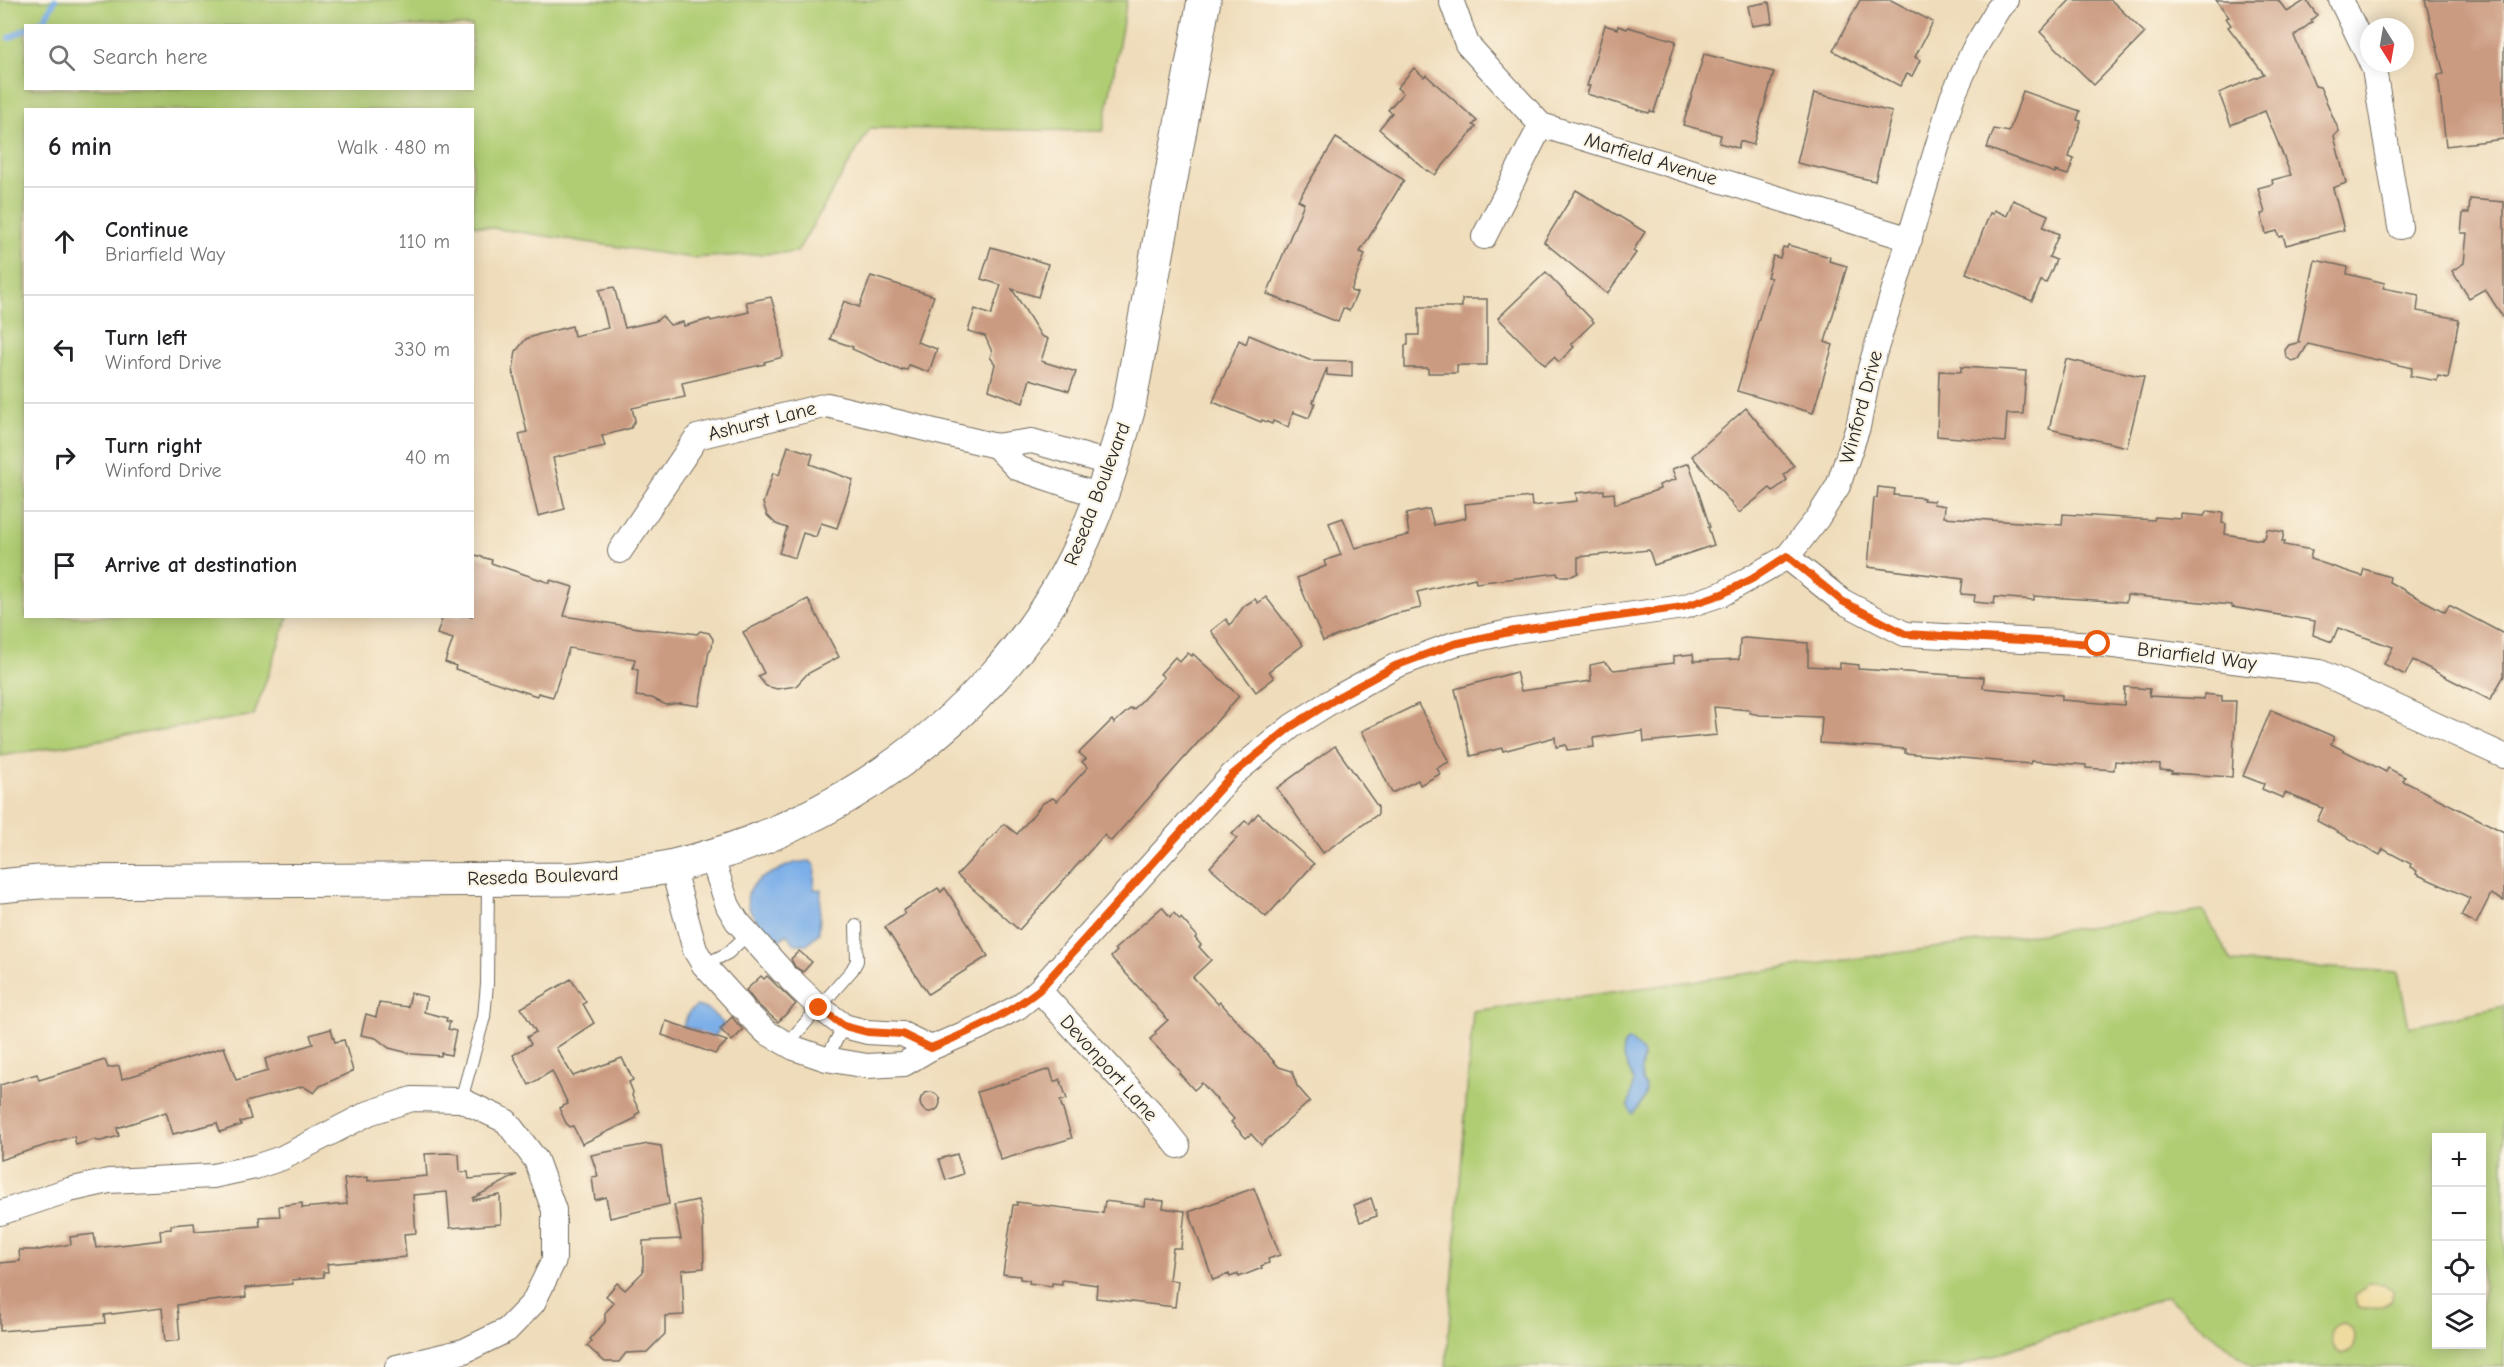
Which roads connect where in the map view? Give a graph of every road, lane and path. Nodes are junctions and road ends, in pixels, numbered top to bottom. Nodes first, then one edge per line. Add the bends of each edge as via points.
1 (1204, 0) edge
2 (1451, 0) edge
3 (2006, 0) edge
4 (2341, 0) edge
5 (2360, 39) edge
6 (2374, 72) edge
7 (1541, 125) junction
8 (2400, 227) dead end
9 (1484, 237) dead end
10 (1910, 239) junction
11 (996, 446) junction
12 (1112, 465) junction
13 (1100, 496) junction
14 (620, 551) dead end
15 (1787, 556) junction
16 (2504, 756) edge
17 (711, 855) junction
18 (672, 866) junction
19 (488, 879) junction
20 (0, 886) edge
21 (856, 926) dead end
22 (747, 935) junction
23 (704, 964) junction
24 (1039, 990) junction
25 (819, 1008) junction
26 (844, 1026) junction
27 (787, 1044) junction
28 (931, 1048) junction
29 (826, 1059) junction
30 (461, 1100) junction
31 (1178, 1146) dead end
32 (0, 1213) edge
33 (397, 1367) edge

1 - 12 main road, Reseda Boulevard via 1128,411
2 - 7 street via 1467,44
3 - 10 street, Winford Drive via 1973,51 1952,98
4 - 5 street
6 - 8 street
7 - 9 street
7 - 10 street, Marfield Avenue
10 - 15 street, Winford Drive via 1838,486
11 - 12 street, Ashurst Lane via 1032,441
11 - 13 street via 1017,468
11 - 14 street, Ashurst Lane via 826,405 697,436
12 - 13 main road, Reseda Boulevard
13 - 17 main road, Reseda Boulevard via 1084,538 1044,610 984,686 941,729 817,813
15 - 16 street, Briarfield Way via 1842,601 1905,634 2098,644 2320,672
15 - 24 street, Winford Drive via 1722,594 1683,607 1514,631 1454,644 1395,666 1340,696 1292,726 1232,775
17 - 18 main road, Reseda Boulevard
17 - 22 street via 728,906
18 - 19 main road, Reseda Boulevard via 574,879
18 - 23 street, Winford Drive via 695,950
19 - 20 main road, Reseda Boulevard via 39,882
19 - 30 lane via 484,1017
21 - 25 lane via 857,961
22 - 23 lane via 729,953
22 - 25 street
23 - 27 street, Winford Drive via 766,1032
24 - 28 street, Winford Drive via 1018,1007
24 - 31 street, Devonport Lane
25 - 26 street
25 - 27 lane
26 - 28 street via 902,1034
26 - 29 lane
27 - 29 street, Winford Drive
28 - 29 street, Winford Drive via 904,1064 867,1066
30 - 32 street via 412,1099 369,1113 282,1158 255,1167 213,1176 109,1181
30 - 33 street via 506,1121 536,1160 554,1210 554,1260 533,1303 507,1330 464,1351

